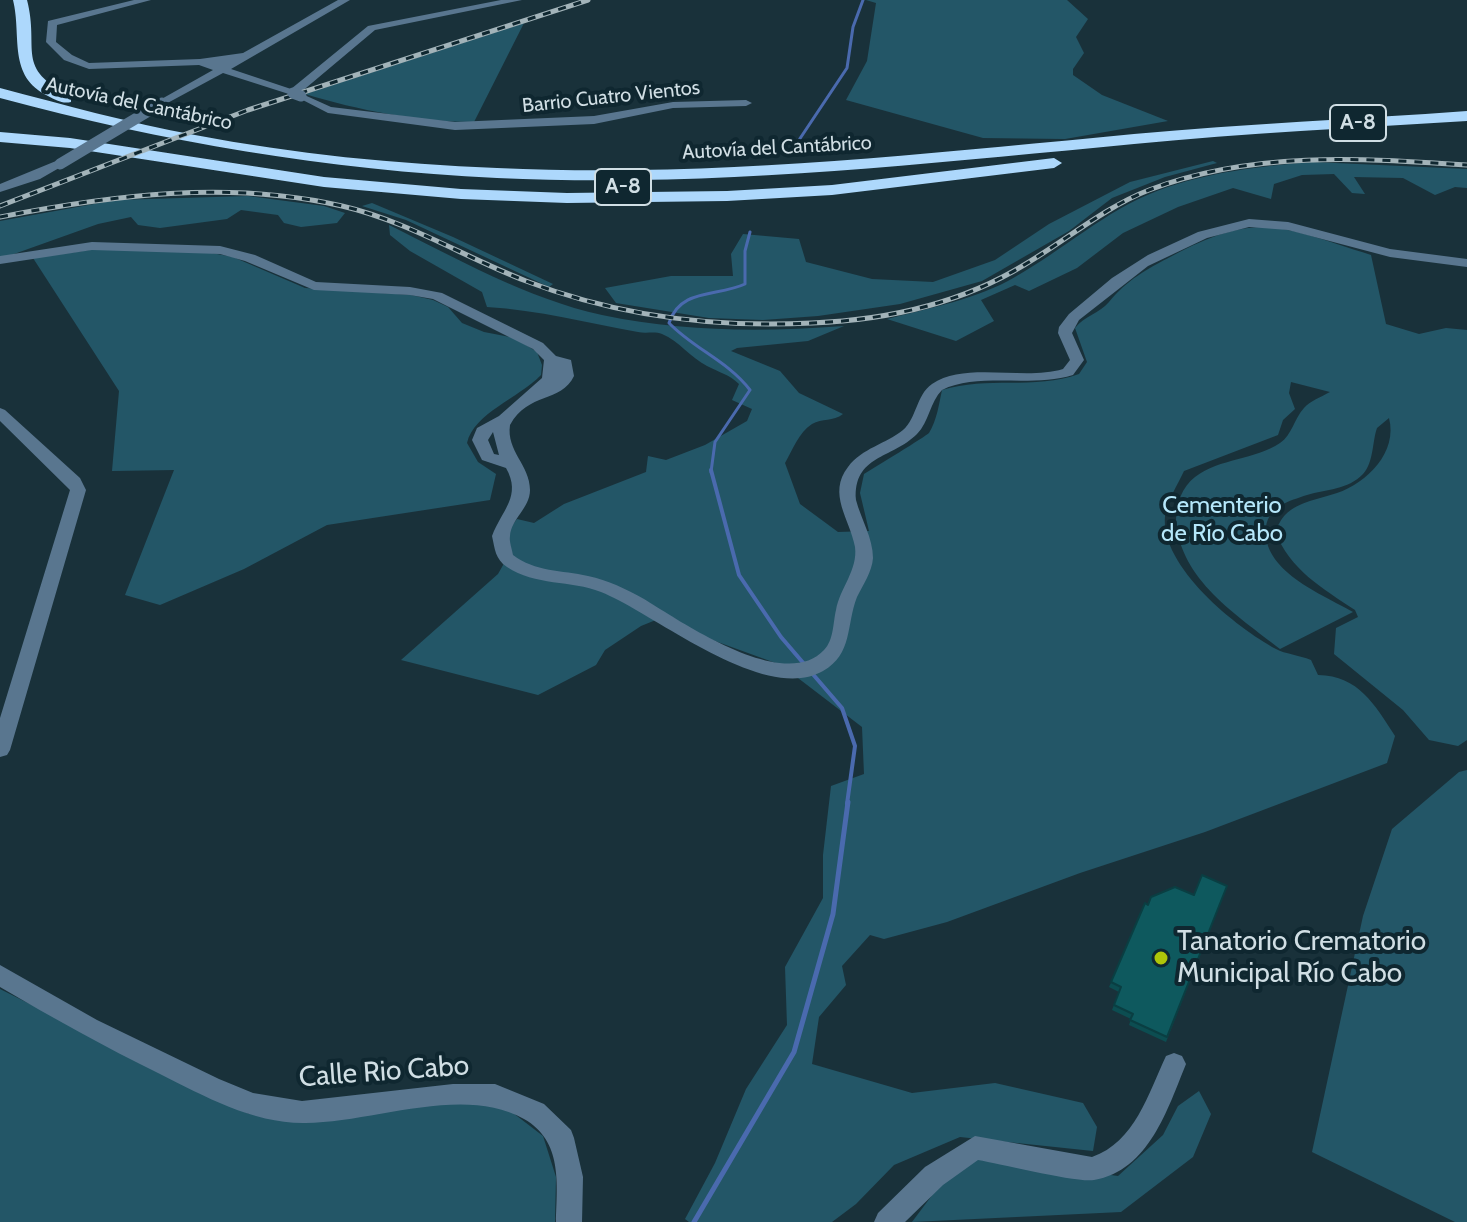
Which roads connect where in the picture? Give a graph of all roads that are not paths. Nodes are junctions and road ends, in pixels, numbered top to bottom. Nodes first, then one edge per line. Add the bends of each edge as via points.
1 (20, 0) edge
2 (146, 0) edge
3 (345, 0) edge
4 (517, 0) edge
5 (244, 56) junction
6 (200, 62) junction
7 (218, 70) junction
8 (0, 81) edge
9 (0, 93) edge
10 (297, 94) junction
11 (72, 101) junction
12 (746, 103) dead end
13 (0, 106) edge
14 (1467, 116) edge
15 (0, 120) edge
16 (1467, 127) edge
17 (0, 137) edge
18 (1252, 141) junction
19 (0, 145) edge
20 (130, 152) junction
21 (736, 173) junction
22 (0, 188) edge
23 (778, 193) junction
24 (0, 260) edge
25 (1467, 263) edge
26 (0, 413) edge
27 (0, 750) edge
28 (0, 975) edge
29 (1174, 1064) dead end
30 (569, 1222) edge
31 (887, 1222) edge

1 - 11 highway via 24,74 45,91
2 - 6 street via 52,23 51,42 83,66
3 - 5 street
4 - 10 street via 372,28
5 - 6 street
5 - 7 street
6 - 7 street, Barrio Cuatro Vientos
7 - 10 street, Barrio Cuatro Vientos
7 - 22 street, bridge via 60,164
8 - 11 highway
9 - 21 highway, Autovía del Cantábrico / A-8 via 149,132 326,160 543,175
10 - 12 street, Barrio Cuatro Vientos via 328,110 455,126 594,120 673,105
11 - 21 highway via 259,142 351,155 537,171
13 - 18 highway, Autovía del Cantábrico / A-8 via 103,133 252,162 367,176 532,186 797,182
14 - 21 highway, Autovía del Cantábrico / A-8 via 1184,134
15 - 20 highway
16 - 18 highway, Autovía del Cantábrico / A-8
17 - 20 highway
18 - 23 highway
19 - 23 highway via 79,150 200,173 410,196 579,201
20 - 23 highway via 254,173 462,194 637,198
24 - 25 street via 92,246 220,250 314,286 437,296 538,346 551,359 549,379 505,419 483,431 480,440 488,457 512,464 520,480 521,496 503,527 500,545 512,564 605,586 735,656 770,669 795,671 823,663 837,645 863,561 848,502 849,478 866,459 913,430 940,385 1068,372 1077,360 1065,333 1070,321 1130,270 1222,226 1282,223 1374,249
26 - 27 street via 78,490
28 - 30 street, Calle Rio Cabo via 89,1027 253,1104 302,1112 495,1095 535,1112 562,1138 570,1177
29 - 31 street via 1145,1130 1119,1159 1092,1169 975,1148 934,1176

